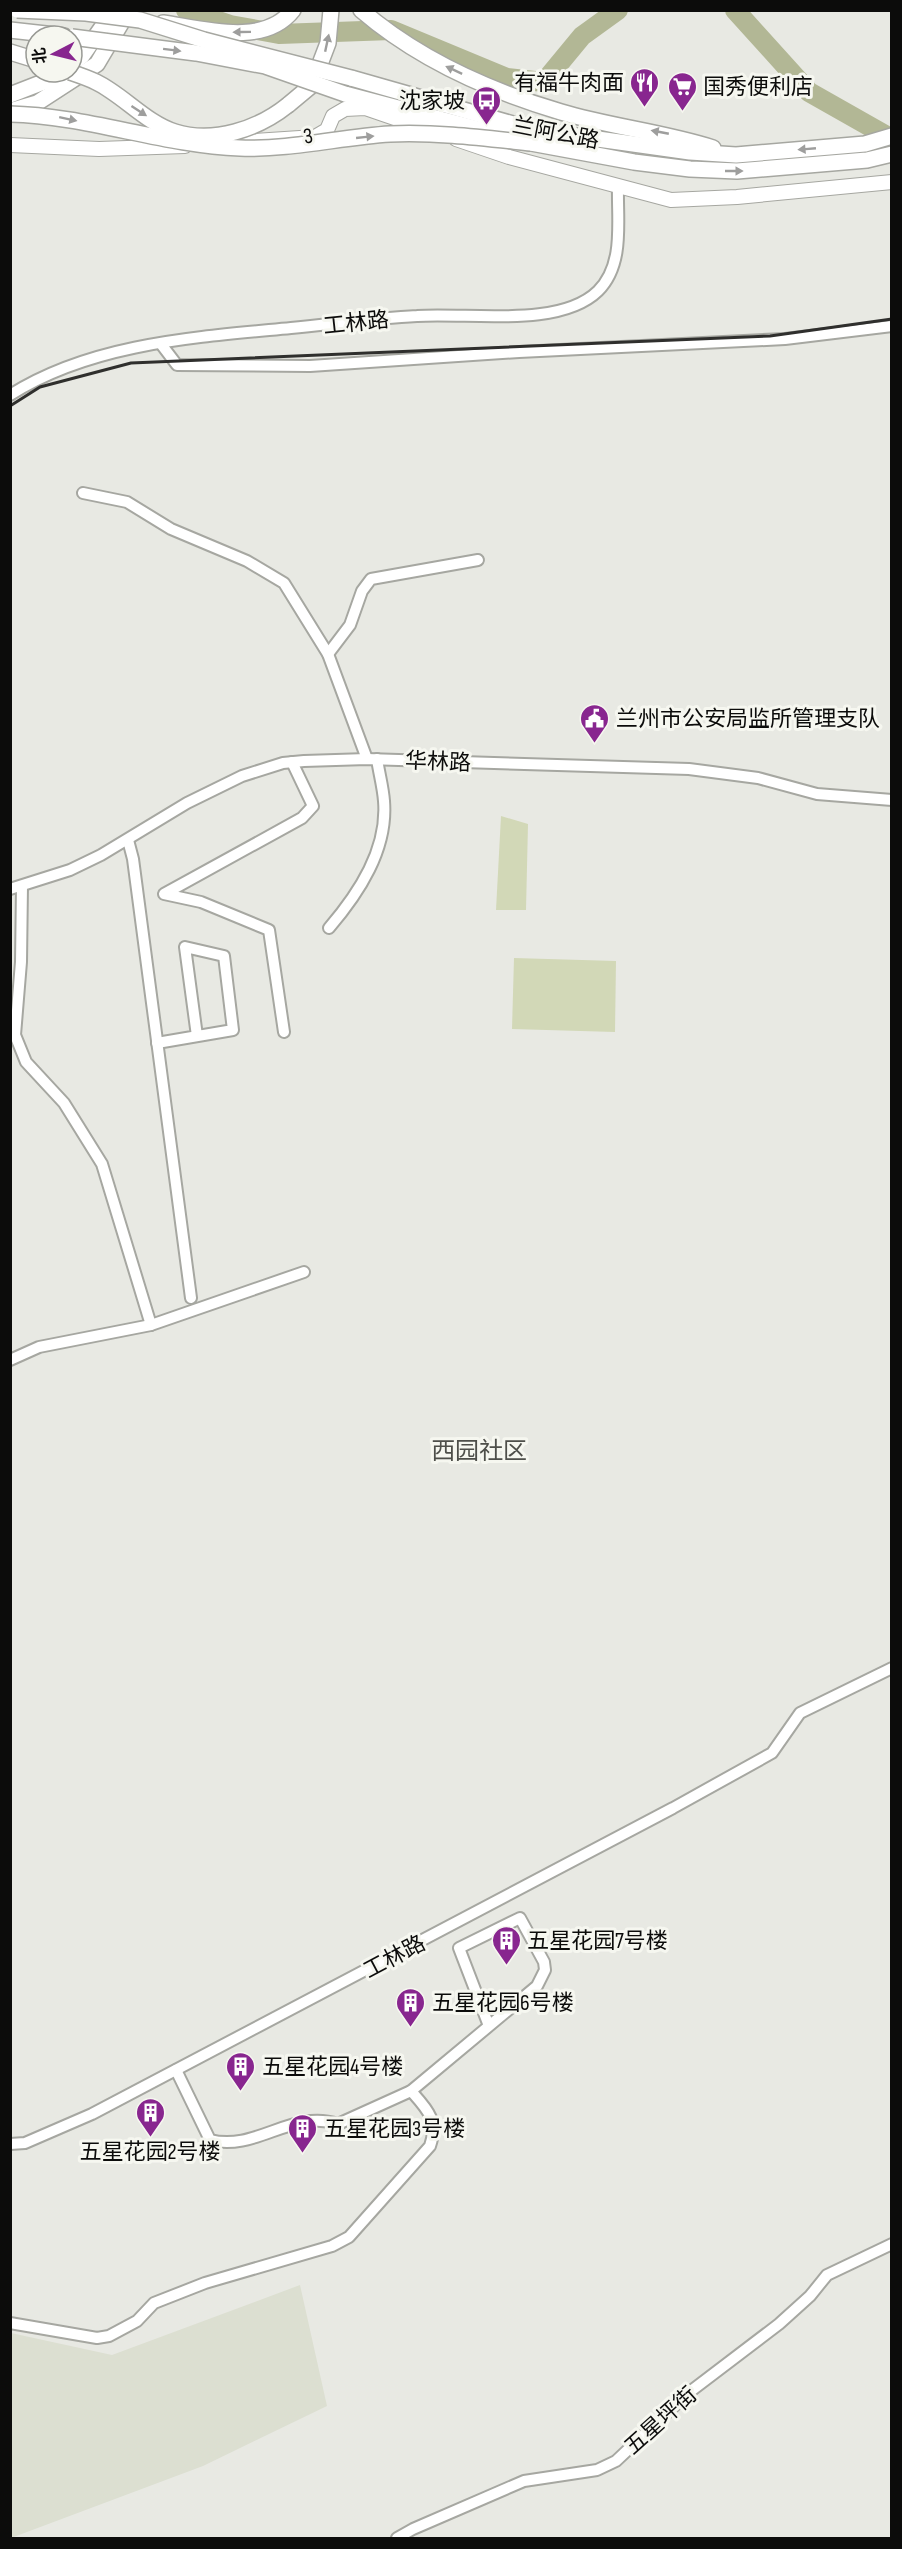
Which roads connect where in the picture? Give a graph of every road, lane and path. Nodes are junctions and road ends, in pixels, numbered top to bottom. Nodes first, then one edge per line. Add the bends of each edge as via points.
1 (17, 10) edge
2 (114, 10) edge
3 (293, 10) edge
4 (331, 10) edge
5 (362, 10) edge
6 (135, 15) edge
7 (84, 39) edge
8 (84, 53) edge
9 (84, 77) edge
10 (39, 84) edge
11 (10, 96) edge
12 (10, 112) edge
13 (532, 136) junction
14 (891, 136) edge
15 (10, 145) edge
16 (891, 154) edge
17 (736, 155) junction
18 (891, 182) edge
19 (618, 187) junction
20 (891, 326) edge
21 (161, 344) junction
22 (10, 395) edge
23 (83, 493) dead end
24 (478, 560) dead end
25 (328, 654) junction
26 (372, 759) junction
27 (292, 762) junction
28 (891, 800) edge
29 (128, 840) junction
30 (16, 887) edge
31 (329, 928) dead end
32 (284, 1032) dead end
33 (197, 1036) junction
34 (158, 1043) junction
35 (304, 1272) dead end
36 (191, 1298) dead end
37 (151, 1325) junction
38 (10, 1360) edge
39 (891, 1668) edge
40 (489, 2026) junction
41 (176, 2070) junction
42 (411, 2091) junction
43 (10, 2144) edge
44 (891, 2244) edge
45 (10, 2323) edge
46 (397, 2538) edge

1 - 6 highway, 兰阿公路, bridge
2 - 8 highway, bridge
3 -> 6 highway, bridge via 279,26 244,33
9 -> 4 highway, bridge via 174,132 217,135 254,128 312,85 328,43
17 -> 5 highway via 670,134 562,112 503,91 424,56 392,36
6 - 12 highway, bridge via 97,64 38,103
6 - 13 highway, 兰阿公路, bridge
7 -> 13 highway, 兰阿公路, bridge via 265,66 345,94
10 - 11 highway
12 -> 13 highway, bridge via 48,115 157,138 243,148 389,134
13 -> 16 highway, 兰阿公路 via 634,162 737,171 867,160
13 - 17 highway, 兰阿公路
14 -> 17 highway, 兰阿公路 via 865,144
15 - 19 main road, 3 via 149,148 315,137 327,130 333,116 345,109 365,108 509,157
18 - 19 main road, 3 via 671,200
19 - 21 street, 工林路 via 617,257 599,290 570,307 513,317 421,315
20 - 21 street via 785,339 310,366 177,365
21 - 22 street, 工林路 via 69,367
23 - 25 street via 127,502 171,530 246,561 284,584
24 - 25 street via 371,579 362,591 350,626
25 - 26 street
26 - 27 street, 华林路
26 - 28 street, 华林路 via 689,769 758,778 817,794
26 - 31 street via 384,804 379,851 347,907
27 - 29 street, 华林路 via 242,776 187,803
27 - 32 street via 313,806 302,818 164,894 201,902 269,930
29 - 30 street, 华林路 via 70,870
29 - 34 street
30 - 37 street via 21,962 15,1035 26,1062 64,1103 102,1164
33 - 33 street via 233,1030 224,956 185,947
33 - 34 street
34 - 36 street
35 - 37 street
37 - 38 street via 39,1347
39 - 41 street, 工林路 via 800,1713 772,1753
40 - 40 street via 537,1986 545,1970 520,1918 459,1948
40 - 42 street
41 - 42 street via 210,2140 220,2142 245,2140 308,2120 338,2124
41 - 43 street, 工林路 via 73,2123 25,2143
42 - 45 street via 434,2122 430,2146 349,2237 332,2246 205,2283 154,2303 137,2321 109,2336 96,2338
44 - 46 street, 五星坪街 via 827,2274 779,2324 687,2394 616,2461 597,2470 524,2481

